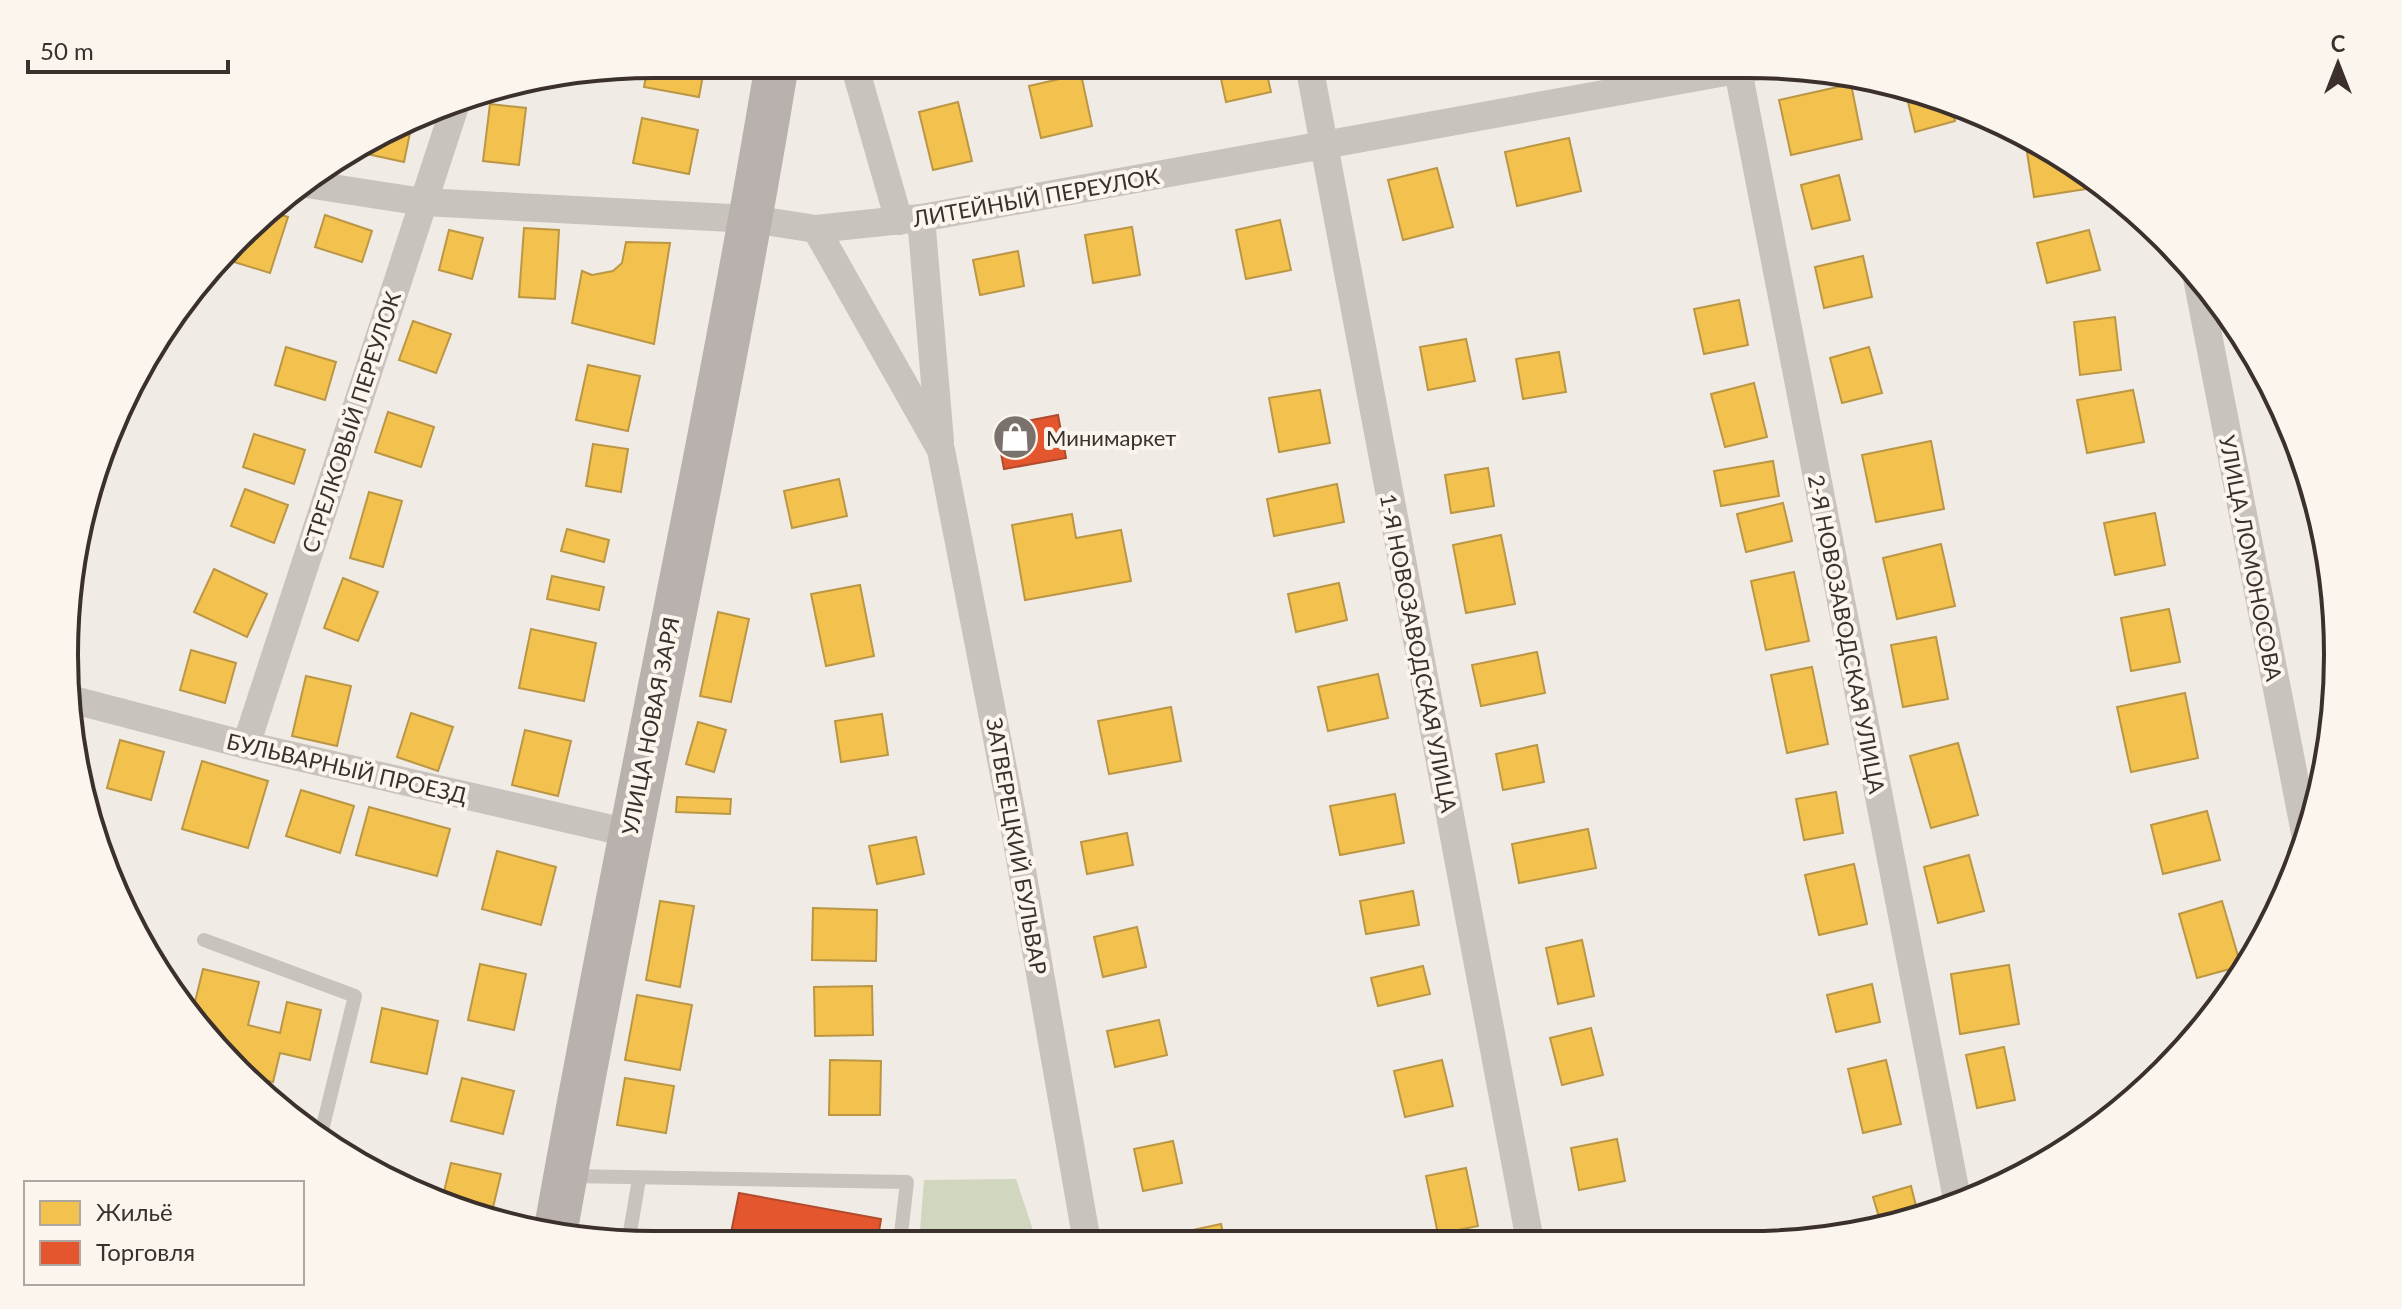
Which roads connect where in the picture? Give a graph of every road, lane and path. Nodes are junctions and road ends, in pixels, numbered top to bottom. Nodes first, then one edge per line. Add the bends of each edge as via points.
1 (775, 78) edge
2 (859, 78) edge
3 (1311, 78) edge
4 (1689, 78) edge
5 (1749, 78) edge
6 (452, 115) edge
7 (1324, 147) junction
8 (319, 186) edge
9 (423, 202) junction
10 (751, 219) junction
11 (910, 219) junction
12 (816, 229) junction
13 (2201, 299) edge
14 (941, 450) junction
15 (80, 702) edge
16 (246, 745) junction
17 (2301, 813) edge
18 (629, 833) junction
19 (204, 940) dead end
20 (323, 1126) edge
21 (565, 1176) junction
22 (639, 1179) junction
23 (1956, 1192) edge
24 (557, 1222) edge
25 (630, 1230) edge
26 (901, 1231) edge
27 (1085, 1231) edge
28 (1528, 1231) edge

1 - 10 main road
2 - 11 street, ЗАТВЕРЕЦКИЙ БУЛЬВАР
3 - 7 street, 1-Я НОВОЗАВОДСКАЯ УЛИЦА
4 - 7 street, ЛИТЕЙНЫЙ ПЕРЕУЛОК
5 - 23 street, 2-Я НОВОЗАВОДСКАЯ УЛИЦА
6 - 9 street, СТРЕЛКОВЫЙ ПЕРЕУЛОК
7 - 11 street, ЛИТЕЙНЫЙ ПЕРЕУЛОК
7 - 28 street, 1-Я НОВОЗАВОДСКАЯ УЛИЦА
8 - 9 street, ЛИТЕЙНЫЙ ПЕРЕУЛОК
9 - 10 street, ЛИТЕЙНЫЙ ПЕРЕУЛОК
9 - 16 street, СТРЕЛКОВЫЙ ПЕРЕУЛОК
10 - 12 street, ЛИТЕЙНЫЙ ПЕРЕУЛОК
10 - 18 main road, УЛИЦА НОВАЯ ЗАРЯ
11 - 12 street, ЛИТЕЙНЫЙ ПЕРЕУЛОК
11 - 14 street, ЗАТВЕРЕЦКИЙ БУЛЬВАР
12 - 14 street, ЗАТВЕРЕЦКИЙ БУЛЬВАР
13 - 17 street, УЛИЦА ЛОМОНОСОВА
14 - 27 street, ЗАТВЕРЕЦКИЙ БУЛЬВАР
15 - 16 street, БУЛЬВАРНЫЙ ПРОЕЗД
16 - 18 street, БУЛЬВАРНЫЙ ПРОЕЗД
18 - 21 main road, УЛИЦА НОВАЯ ЗАРЯ
19 - 20 lane via 355,996
21 - 22 lane
21 - 24 main road, УЛИЦА НОВАЯ ЗАРЯ
22 - 25 lane
22 - 26 lane via 907,1182

